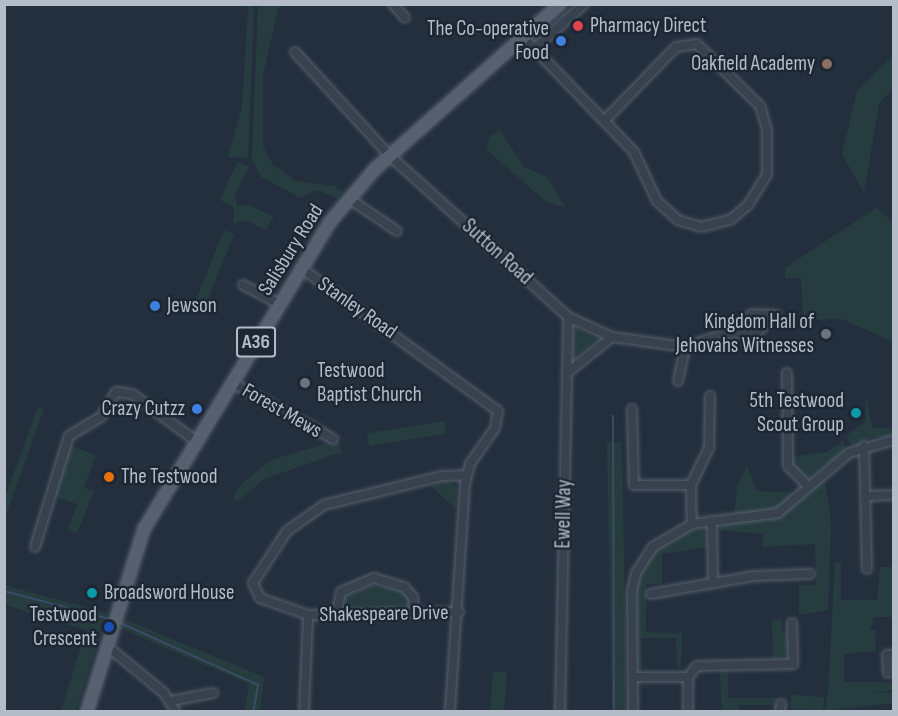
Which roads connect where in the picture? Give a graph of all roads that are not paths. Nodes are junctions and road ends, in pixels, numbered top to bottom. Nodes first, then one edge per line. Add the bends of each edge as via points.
1 (393, 4) edge
2 (560, 4) edge
3 (584, 4) edge
4 (405, 18) dead end
5 (523, 37) junction
6 (534, 50) junction
7 (295, 52) dead end
8 (605, 120) junction
9 (389, 155) junction
10 (348, 198) junction
11 (398, 231) dead end
12 (301, 268) junction
13 (243, 285) dead end
14 (279, 304) junction
15 (568, 317) junction
16 (724, 334) junction
17 (612, 337) junction
18 (685, 347) junction
19 (568, 372) junction
20 (787, 373) dead end
21 (678, 381) dead end
22 (231, 382) junction
23 (710, 396) dead end
24 (632, 409) dead end
25 (333, 439) dead end
26 (894, 440) edge
27 (195, 441) junction
28 (864, 446) junction
29 (467, 475) junction
30 (691, 485) junction
31 (808, 486) junction
32 (894, 495) edge
33 (867, 496) junction
34 (712, 521) junction
35 (692, 524) junction
36 (35, 547) dead end
37 (867, 568) dead end
38 (810, 574) dead end
39 (714, 583) junction
40 (651, 594) dead end
41 (459, 612) junction
42 (414, 613) junction
43 (308, 615) junction
44 (336, 616) junction
45 (792, 623) dead end
46 (107, 646) junction
47 (894, 655) edge
48 (888, 673) dead end
49 (633, 677) junction
50 (688, 677) junction
51 (213, 693) dead end
52 (171, 701) junction
53 (87, 711) edge
54 (176, 711) edge
55 (303, 711) edge
56 (450, 711) edge
57 (560, 711) edge
58 (633, 711) edge
59 (688, 711) edge

1 - 4 street
2 - 5 main road, Salisbury Road / A36
3 - 6 street
5 - 6 street
5 - 9 main road, Salisbury Road / A36
6 - 8 street
7 - 9 street, Sutton Road
8 - 8 street via 676,47 697,44 763,112 765,179 735,217 708,226 690,225 663,209 639,157
9 - 10 main road, Salisbury Road / A36
9 - 15 street, Sutton Road
10 - 11 street
10 - 12 main road, Salisbury Road / A36
12 - 14 main road, Salisbury Road / A36
12 - 29 street, Stanley Road via 495,405 495,428
13 - 14 street
14 - 22 main road, Salisbury Road / A36
15 - 17 street, Sutton Road
15 - 19 street, Ewell Way
16 - 16 street via 753,315 776,315 758,332
16 - 18 street
17 - 18 street, Sutton Road
17 - 19 street
18 - 21 street
19 - 57 street, Ewell Way
20 - 31 street via 788,466
22 - 25 street, Forest Mews
22 - 27 main road, Salisbury Road / A36
23 - 30 street via 709,448
24 - 30 street via 634,486
26 - 28 street
27 - 36 street via 132,394 118,391 101,417 69,436
27 - 46 main road, Salisbury Road / A36 via 144,529
28 - 31 street via 836,461
28 - 33 street
29 - 41 street
29 - 43 street, Shakespeare Drive via 345,498 287,531 259,567 253,587 262,599
30 - 35 street
31 - 34 street via 768,517
32 - 33 street
33 - 37 street
34 - 35 street
34 - 39 street
35 - 49 street via 653,547 636,573
38 - 39 street
39 - 40 street
41 - 42 street, Shakespeare Drive
41 - 56 street
42 - 44 street, Shakespeare Drive
42 - 44 street via 413,597 404,587 374,578 341,592
43 - 44 street, Shakespeare Drive
43 - 55 street
45 - 50 street via 793,664 697,666
46 - 52 street via 118,650
46 - 53 main road, Salisbury Road / A36
47 - 48 street via 887,655
49 - 50 street
49 - 58 street
50 - 59 street
51 - 52 street
52 - 54 street

